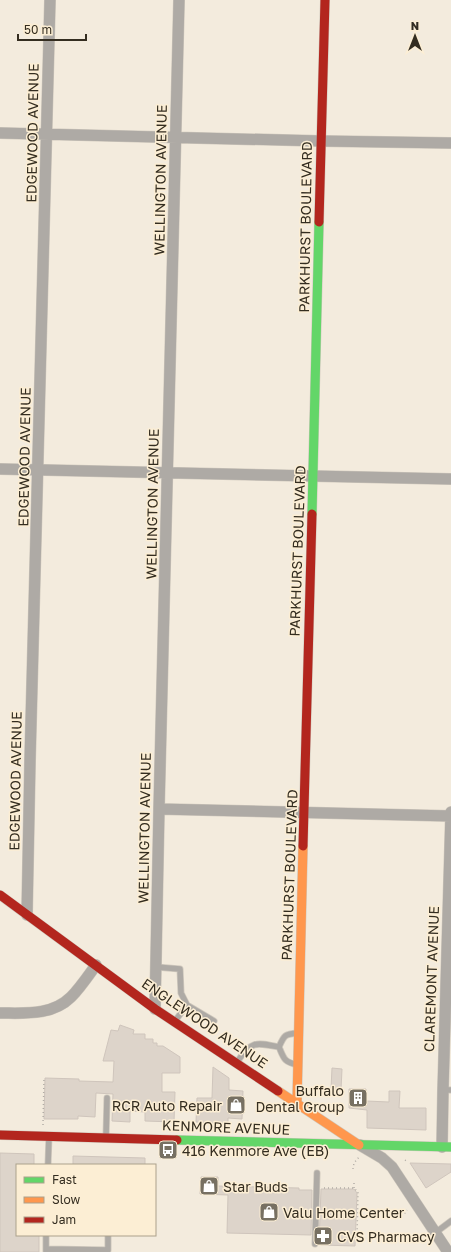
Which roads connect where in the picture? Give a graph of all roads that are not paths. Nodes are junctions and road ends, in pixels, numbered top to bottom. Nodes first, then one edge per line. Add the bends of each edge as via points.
1 (50, 0) edge
2 (179, 0) edge
3 (325, 0) edge
4 (0, 133) edge
5 (47, 134) junction
6 (176, 138) junction
7 (321, 141) junction
8 (451, 143) edge
9 (0, 468) edge
10 (38, 469) junction
11 (168, 472) junction
12 (313, 476) junction
13 (451, 480) edge
14 (159, 809) junction
15 (305, 812) junction
16 (451, 812) edge
17 (451, 816) edge
18 (0, 895) edge
19 (27, 915) junction
20 (96, 965) junction
21 (156, 967) junction
22 (187, 1005) junction
23 (155, 1009) junction
24 (0, 1012) edge
25 (174, 1021) junction
26 (214, 1021) dead end
27 (298, 1033) junction
28 (279, 1047) junction
29 (236, 1062) junction
30 (298, 1065) junction
31 (447, 1090) edge
32 (107, 1098) dead end
33 (297, 1102) junction
34 (0, 1135) edge
35 (49, 1136) junction
36 (106, 1138) junction
37 (359, 1145) junction
38 (447, 1147) edge
39 (48, 1164) edge
40 (316, 1173) dead end
41 (451, 1221) edge
42 (435, 1233) junction
43 (46, 1236) edge
44 (108, 1236) edge
45 (315, 1244) dead end
46 (46, 1250) edge
47 (448, 1252) edge

1 - 5 street, EDGEWOOD AVENUE
2 - 6 street, WELLINGTON AVENUE
3 - 7 street, PARKHURST BOULEVARD
4 - 5 street
5 - 6 street
5 - 10 street, EDGEWOOD AVENUE
6 - 7 street
6 - 11 street, WELLINGTON AVENUE
7 - 8 street
7 - 12 street, PARKHURST BOULEVARD
9 - 10 street
10 - 11 street
10 - 19 street, EDGEWOOD AVENUE
11 - 12 street
11 - 14 street, WELLINGTON AVENUE
12 - 13 street
12 - 15 street, PARKHURST BOULEVARD
14 - 15 street
14 - 21 street, WELLINGTON AVENUE
15 - 17 street
15 - 27 street, PARKHURST BOULEVARD
16 - 17 street, CLAREMONT AVENUE
17 - 31 street, CLAREMONT AVENUE
18 - 19 street, ENGLEWOOD AVENUE
19 - 20 street, ENGLEWOOD AVENUE
20 - 23 street, ENGLEWOOD AVENUE
20 - 24 street via 71,997 52,1009 40,1012
21 - 22 lane via 180,969 181,993
21 - 23 street, WELLINGTON AVENUE
22 - 25 lane
22 - 26 lane
23 - 25 street, ENGLEWOOD AVENUE
25 - 29 street, ENGLEWOOD AVENUE
27 - 28 lane via 288,1033
27 - 30 street, PARKHURST BOULEVARD
28 - 29 lane via 253,1044
28 - 30 lane via 283,1059
29 - 33 street, ENGLEWOOD AVENUE
30 - 33 street, PARKHURST BOULEVARD
31 - 38 street, CLAREMONT AVENUE
32 - 36 lane
33 - 37 street, ENGLEWOOD AVENUE
34 - 35 street, KENMORE AVENUE
35 - 36 street, KENMORE AVENUE
35 - 39 lane
36 - 37 street, KENMORE AVENUE
37 - 38 street, KENMORE AVENUE
37 - 42 street, ENGLEWOOD AVENUE via 392,1167
40 - 45 lane
41 - 42 lane
42 - 47 street, ENGLEWOOD AVENUE
43 - 46 lane
44 - 46 lane via 108,1250

